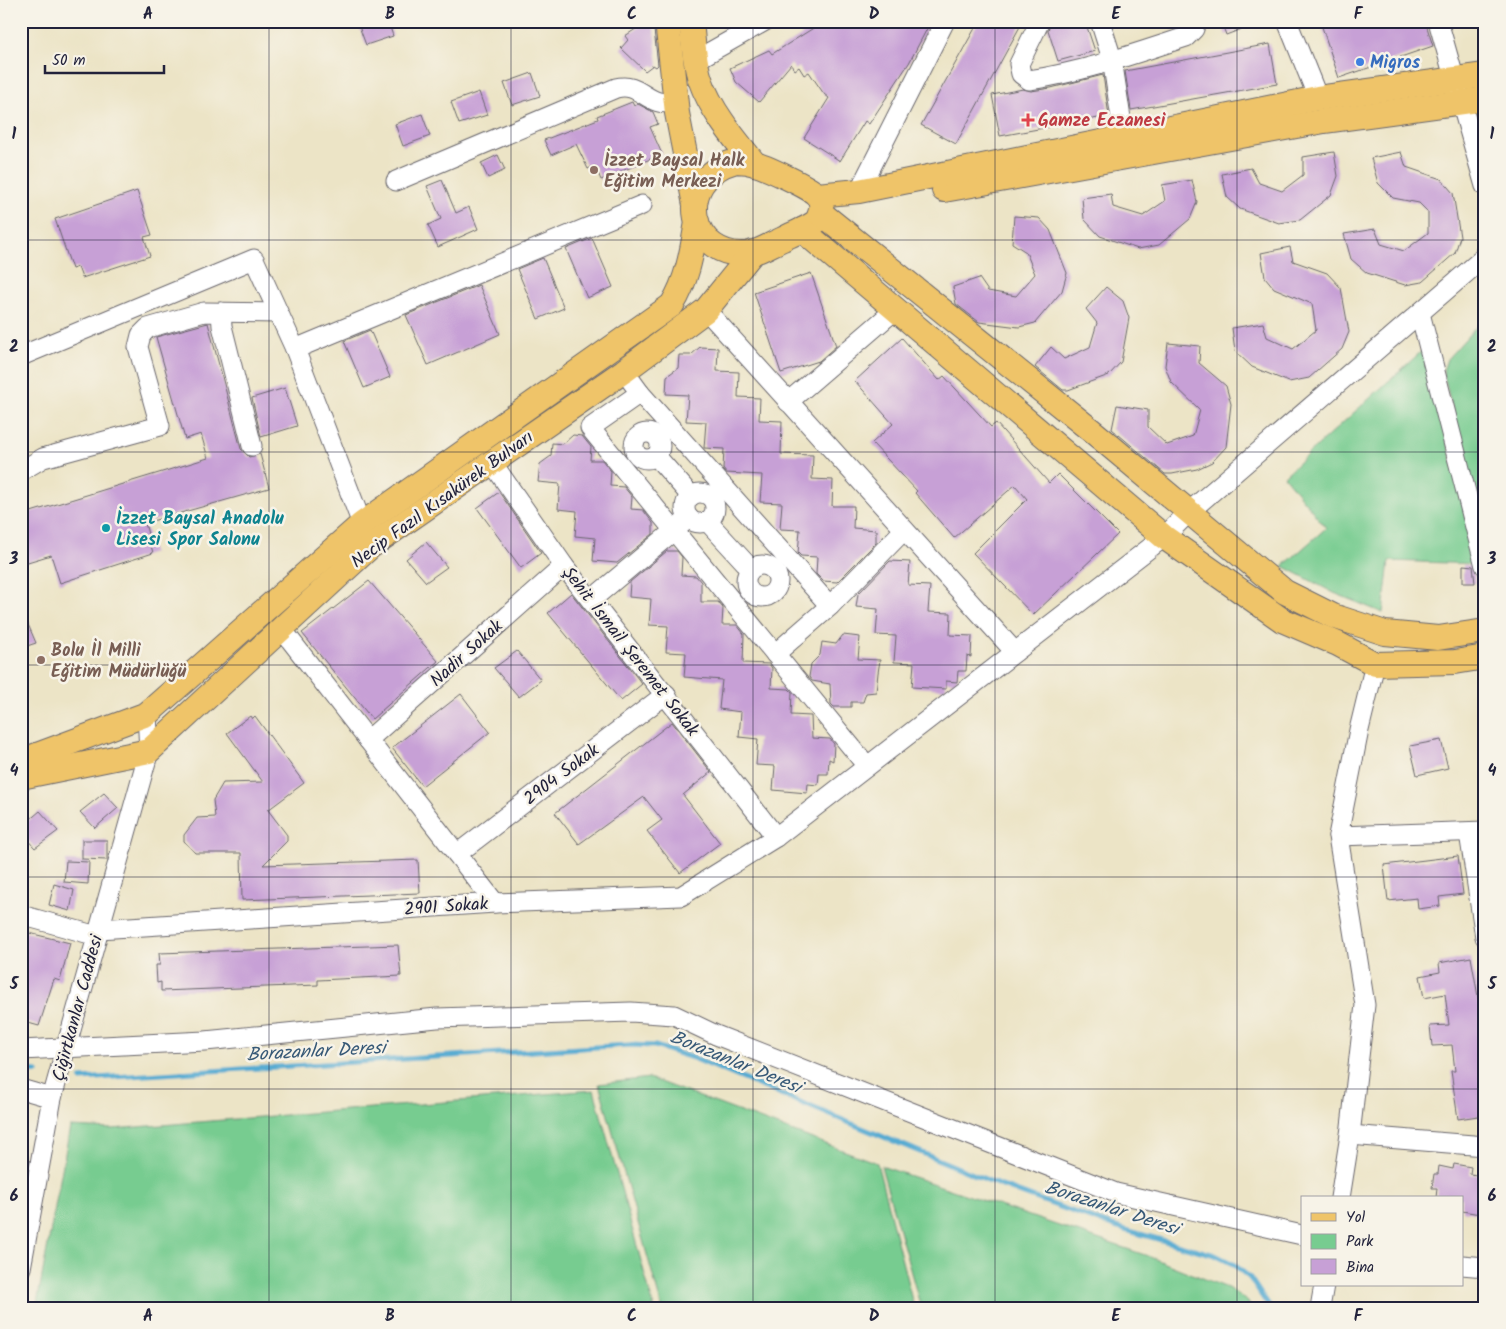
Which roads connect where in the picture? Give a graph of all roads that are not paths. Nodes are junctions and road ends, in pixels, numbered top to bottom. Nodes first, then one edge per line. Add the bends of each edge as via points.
1 (667, 21) edge
2 (691, 21) edge
3 (765, 21) edge
4 (944, 21) edge
5 (1040, 21) edge
6 (1100, 21) edge
7 (1196, 21) edge
8 (1287, 21) edge
9 (1438, 21) edge
10 (1112, 59) junction
11 (696, 60) junction
12 (1485, 75) edge
13 (1456, 78) junction
14 (1318, 98) junction
15 (1474, 100) edge
16 (676, 101) junction
17 (1126, 147) junction
18 (755, 164) junction
19 (396, 181) dead end
20 (1485, 186) edge
21 (859, 191) junction
22 (819, 204) junction
23 (642, 205) dead end
24 (696, 213) junction
25 (802, 230) junction
26 (753, 252) junction
27 (1485, 253) edge
28 (896, 309) junction
29 (706, 310) junction
30 (221, 312) junction
31 (278, 313) junction
32 (1420, 313) junction
33 (295, 349) junction
34 (21, 356) edge
35 (624, 371) junction
36 (640, 393) junction
37 (788, 402) junction
38 (656, 445) junction
39 (252, 446) dead end
40 (491, 461) junction
41 (623, 469) junction
42 (21, 471) edge
43 (719, 494) junction
44 (691, 496) junction
45 (1190, 511) junction
46 (698, 519) junction
47 (362, 524) junction
48 (673, 530) junction
49 (904, 530) junction
50 (1164, 538) junction
51 (779, 563) junction
52 (564, 566) junction
53 (1485, 566) edge
54 (751, 569) junction
55 (747, 589) junction
56 (729, 597) junction
57 (591, 600) junction
58 (830, 606) junction
59 (281, 628) junction
60 (1485, 631) edge
61 (1015, 652) junction
62 (775, 654) junction
63 (1485, 657) edge
64 (1375, 664) junction
65 (666, 694) junction
66 (147, 714) junction
67 (368, 740) junction
68 (150, 751) junction
69 (21, 761) edge
70 (867, 766) junction
71 (21, 777) edge
72 (1477, 832) edge
73 (1338, 836) junction
74 (776, 837) junction
75 (457, 854) junction
76 (495, 903) junction
77 (21, 915) edge
78 (98, 932) junction
79 (1485, 936) edge
80 (21, 1050) edge
81 (65, 1050) junction
82 (21, 1089) edge
83 (52, 1098) junction
84 (1350, 1136) junction
85 (1485, 1146) edge
86 (1340, 1196) edge
87 (1301, 1235) edge
88 (1464, 1264) edge
89 (1485, 1267) edge
90 (21, 1268) edge
91 (1324, 1286) edge
92 (1320, 1308) edge

1 - 16 main road
2 - 11 main road
3 - 11 street
4 - 21 street
5 - 10 street via 1019,64 1024,78 1059,76
6 - 10 street
7 - 10 street via 1194,29 1186,37
8 - 14 street
9 - 13 street
10 - 17 street
11 - 18 main road via 713,108
12 - 13 main road
13 - 14 main road
13 - 15 street
14 - 17 main road
15 - 17 main road
15 - 20 street
16 - 19 street via 661,104 651,101 634,88 616,88
16 - 24 main road
17 - 21 main road
17 - 22 main road
18 - 22 main road via 813,191
18 - 24 main road via 736,161 710,173 701,184
21 - 22 main road
22 - 25 main road via 812,226
22 - 45 main road
23 - 33 street
24 - 26 main road via 708,240 721,250 737,254
24 - 47 main road, Necip Fazıl Kısakürek Bulvarı via 688,273 672,305
25 - 26 main road
25 - 28 main road
26 - 29 main road, Necip Fazıl Kısakürek Bulvarı
27 - 32 street, 2901 Sokak
28 - 37 street
28 - 50 main road
29 - 35 main road, Necip Fazıl Kısakürek Bulvarı
29 - 37 street
30 - 31 street
30 - 39 street
30 - 42 street via 204,312 153,326 141,336 138,347 160,426 43,458
31 - 33 street
31 - 34 street via 254,259
32 - 45 street, 2901 Sokak
32 - 53 street
33 - 47 street
35 - 36 street
35 - 40 main road, Necip Fazıl Kısakürek Bulvarı
36 - 38 street
36 - 41 street via 590,428
37 - 49 street
38 - 41 street
38 - 43 street
38 - 44 street
40 - 52 street, Şehit İsmail Şeremet Sokak
40 - 59 main road, Necip Fazıl Kısakürek Bulvarı via 371,546
41 - 48 street
43 - 44 street
43 - 46 street via 715,509
43 - 51 street
44 - 46 street via 685,509
45 - 50 street, 2901 Sokak
45 - 60 main road via 1285,592 1333,616 1385,633 1438,638
46 - 48 street
46 - 54 street
47 - 66 main road, Necip Fazıl Kısakürek Bulvarı
48 - 56 street
48 - 57 street
49 - 58 street
49 - 61 street
50 - 61 street, 2901 Sokak
50 - 64 main road via 1282,620
51 - 54 street
51 - 55 street via 778,585 772,594 761,598
51 - 58 street
52 - 57 street, Şehit İsmail Şeremet Sokak
52 - 67 street, Nadir Sokak
54 - 55 street via 746,578
55 - 56 street
56 - 62 street
57 - 65 street, Şehit İsmail Şeremet Sokak
58 - 62 street
59 - 67 street
59 - 68 main road, Necip Fazıl Kısakürek Bulvarı
61 - 70 street, 2901 Sokak
62 - 70 street
63 - 64 main road via 1455,662
64 - 73 street
65 - 74 street, Şehit İsmail Şeremet Sokak
65 - 75 street, 2904 Sokak
66 - 68 street
66 - 69 main road, Necip Fazıl Kısakürek Bulvarı
67 - 75 street
68 - 71 main road
68 - 78 street, Çiğirtkanlar Caddesi
70 - 74 street, 2901 Sokak
72 - 73 street
72 - 79 street
73 - 84 street via 1365,1005
74 - 76 street, 2901 Sokak via 681,896
75 - 76 street
76 - 78 street, 2901 Sokak
77 - 78 street, 2901 Sokak
78 - 81 street, Çiğirtkanlar Caddesi
80 - 81 street
81 - 83 street, Çiğirtkanlar Caddesi
81 - 87 street via 437,1018 631,1012 674,1015 716,1035 1116,1192
82 - 83 street
83 - 90 street, Çiğirtkanlar Caddesi
84 - 85 street
84 - 86 street
88 - 89 street
91 - 92 street

